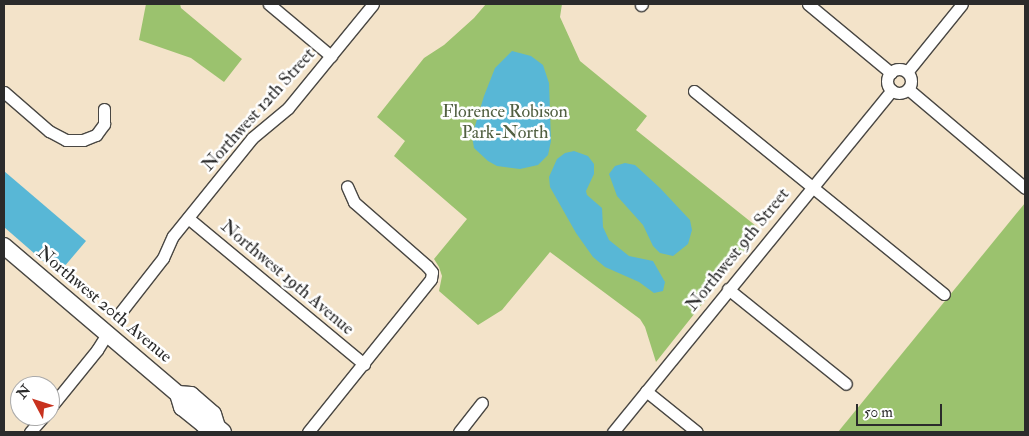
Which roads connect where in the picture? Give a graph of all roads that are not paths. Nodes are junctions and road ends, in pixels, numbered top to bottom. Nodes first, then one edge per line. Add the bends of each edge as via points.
1 (269, 4) edge
2 (372, 4) edge
3 (808, 4) edge
4 (962, 4) edge
5 (331, 56) junction
6 (907, 72) junction
7 (891, 73) junction
8 (908, 89) junction
9 (694, 90) dead end
10 (892, 90) junction
11 (4, 92) edge
12 (104, 109) dead end
13 (347, 186) dead end
14 (812, 187) junction
15 (1025, 188) edge
16 (188, 218) junction
17 (4, 246) edge
18 (728, 289) junction
19 (944, 294) dead end
20 (120, 312) dead end
21 (107, 334) junction
22 (364, 364) junction
23 (846, 384) dead end
24 (646, 391) junction
25 (60, 396) edge
26 (482, 403) dead end
27 (220, 429) edge
28 (308, 432) edge
29 (460, 432) edge
30 (613, 432) edge
31 (697, 432) edge

1 - 5 street
2 - 5 street, Northwest 12th Street
3 - 7 street
4 - 6 street
5 - 16 street, Northwest 12th Street via 282,115 252,138
6 - 7 street via 900,69
6 - 8 street via 912,82
7 - 10 street via 888,80
8 - 10 street via 899,93
8 - 15 street
9 - 14 street
10 - 14 street, Northwest 9th Street
11 - 12 street via 49,131 66,140 83,140 96,135 104,124
13 - 22 street via 354,202 432,272 428,285
14 - 18 street, Northwest 9th Street
14 - 19 street
16 - 20 street, Northwest 12th Street via 159,264
16 - 22 street, Northwest 19th Avenue
17 - 21 street, Northwest 20th Avenue
18 - 23 street
18 - 24 street, Northwest 9th Street
21 - 25 street
21 - 27 street, Northwest 20th Avenue via 178,394 191,396 213,414
22 - 28 street
24 - 30 street, Northwest 9th Street
24 - 31 street
26 - 29 street

